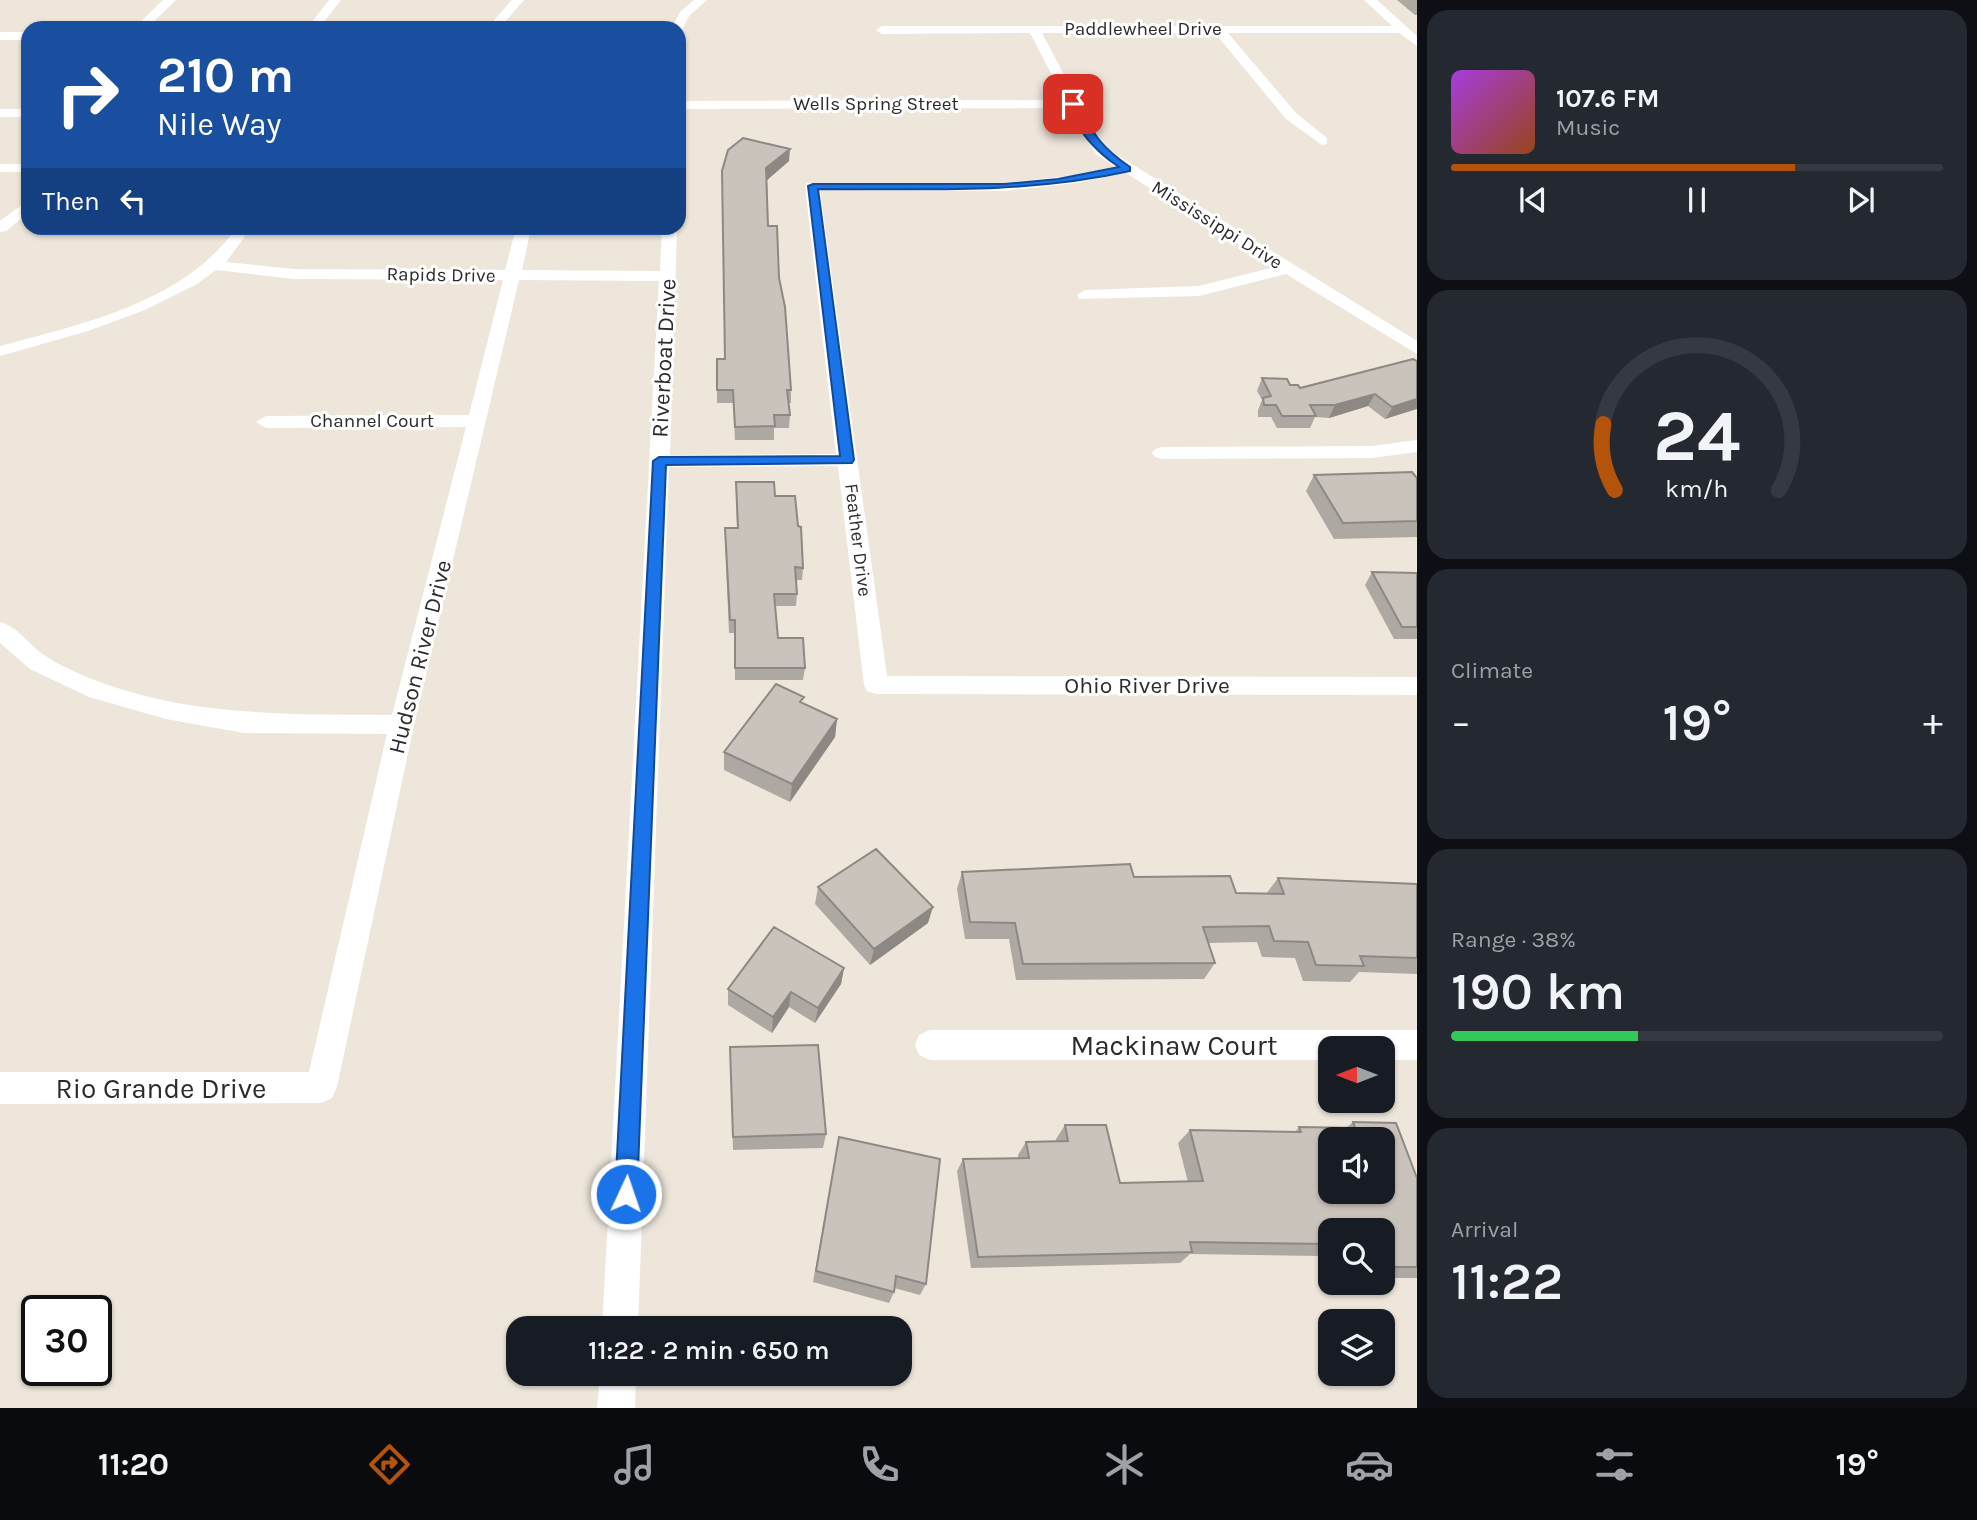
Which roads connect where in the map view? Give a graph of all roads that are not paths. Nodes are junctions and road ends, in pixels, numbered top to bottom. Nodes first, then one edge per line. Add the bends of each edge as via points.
1 (170, 0) edge
2 (335, 0) edge
3 (518, 0) edge
4 (701, 0) edge
5 (1370, 0) edge
6 (148, 21) edge
7 (318, 21) edge
8 (499, 21) edge
9 (681, 21) edge
10 (1034, 29) junction
11 (1218, 29) junction
12 (1403, 29) junction
13 (882, 30) dead end
14 (0, 36) edge
15 (21, 36) edge
16 (1417, 42) edge
17 (1073, 104) junction
18 (686, 105) edge
19 (0, 113) edge
20 (21, 113) edge
21 (1322, 141) dead end
22 (0, 168) edge
23 (21, 168) edge
24 (1126, 169) junction
25 (21, 211) edge
26 (1, 228) edge
27 (238, 235) edge
28 (522, 235) edge
29 (670, 235) edge
30 (214, 265) junction
31 (1288, 269) junction
32 (512, 276) junction
33 (668, 276) junction
34 (1085, 295) dead end
35 (1417, 349) edge
36 (0, 351) edge
37 (477, 421) junction
38 (266, 422) dead end
39 (1417, 446) edge
40 (1162, 453) dead end
41 (847, 460) junction
42 (659, 461) junction
43 (0, 630) edge
44 (876, 685) joint
45 (1417, 686) edge
46 (402, 725) junction
47 (930, 1045) dead end
48 (1417, 1045) edge
49 (321, 1087) joint
50 (0, 1088) edge
51 (621, 1316) edge
52 (617, 1386) edge
53 (616, 1408) edge

1 - 6 street
2 - 7 street
3 - 8 street
4 - 9 street
5 - 12 street
10 - 11 street, Paddlewheel Drive
10 - 13 street, Paddlewheel Drive
10 - 17 street, Mississippi Drive
11 - 12 street, Paddlewheel Drive
11 - 21 street via 1291,116
12 - 16 street
14 - 15 street
17 - 18 street, Wells Spring Street
17 - 24 street, Mississippi Drive via 1090,138
19 - 20 street
22 - 23 street
24 - 31 street, Mississippi Drive
24 - 41 street, Feather Drive via 1004,187 813,186
25 - 26 street
27 - 30 street
28 - 32 street, Hudson River Drive
29 - 33 street, Riverboat Drive
30 - 32 street, Rapids Drive via 294,274
30 - 36 street via 128,310
31 - 34 street via 1199,291
31 - 35 street, Mississippi Drive
32 - 33 street, Rapids Drive
32 - 37 street, Hudson River Drive
33 - 42 street, Riverboat Drive
37 - 38 street, Channel Court
37 - 46 street, Hudson River Drive
39 - 40 street via 1372,452
41 - 42 street
41 - 44 street, Feather Drive
42 - 51 street, Riverboat Drive
43 - 46 street via 38,663 97,691 166,710 244,723
44 - 45 street, Ohio River Drive
46 - 49 street, Hudson River Drive
47 - 48 street, Mackinaw Court
49 - 50 street, Rio Grande Drive
52 - 53 street

